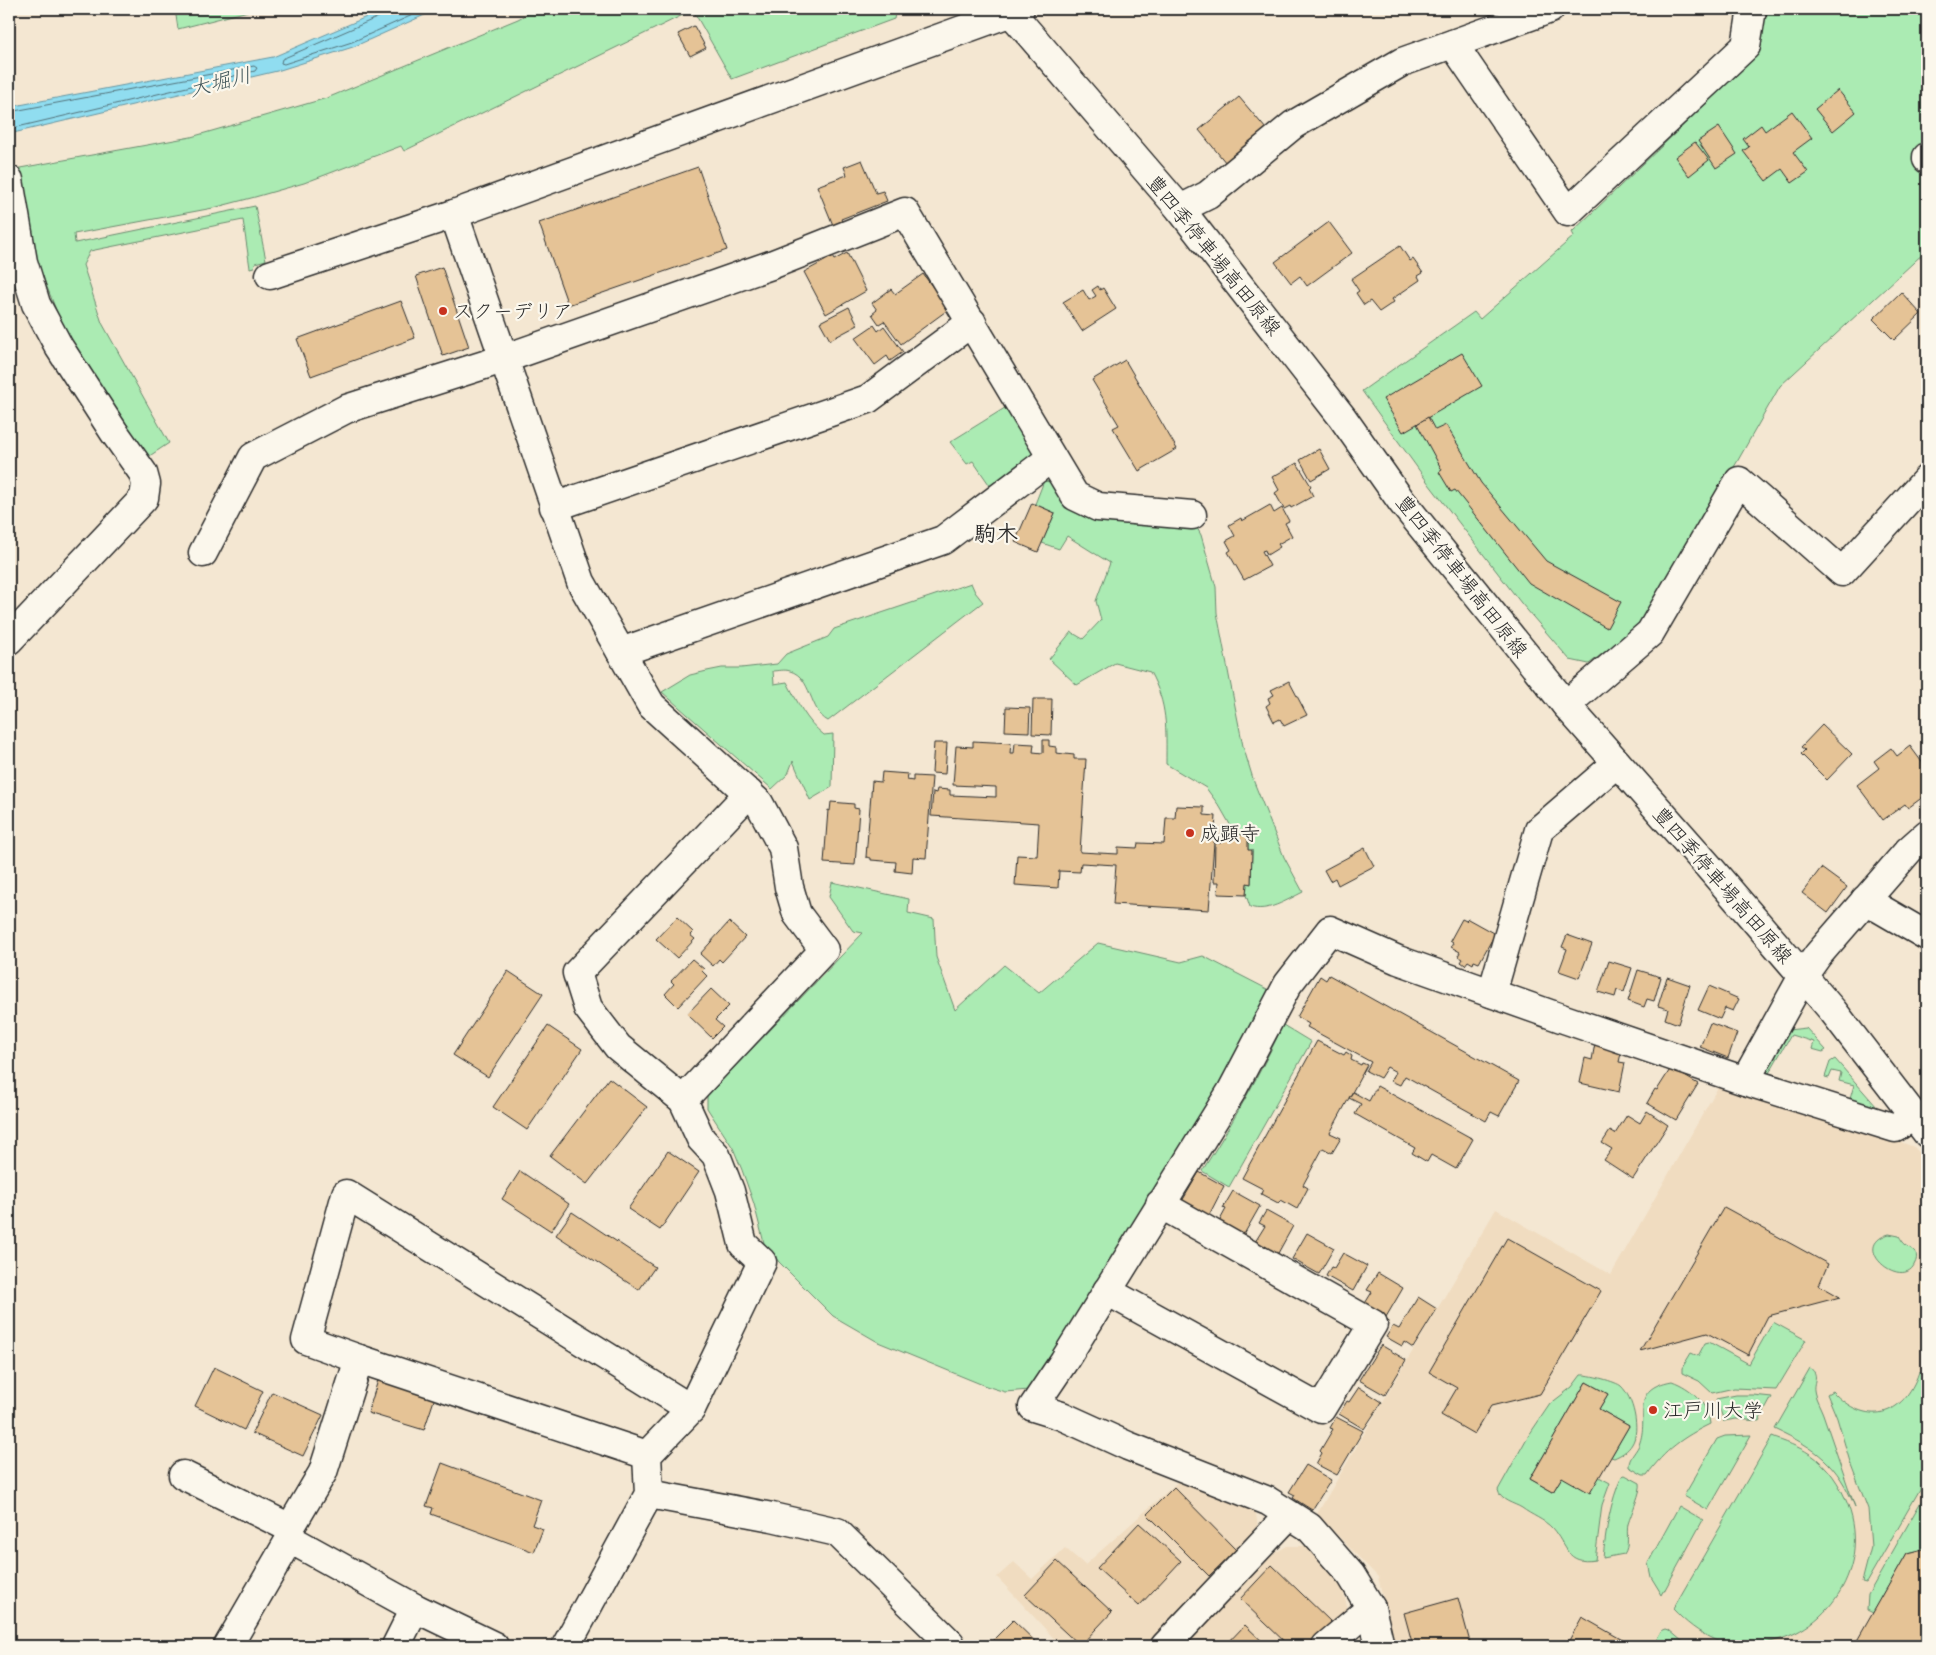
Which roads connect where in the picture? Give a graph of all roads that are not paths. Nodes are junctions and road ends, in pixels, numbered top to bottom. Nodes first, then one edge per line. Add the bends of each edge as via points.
1 (1550, 9) edge
2 (1752, 9) edge
3 (1013, 10) edge
4 (1453, 44) junction
5 (9, 180) edge
6 (1180, 209) junction
7 (454, 214) junction
8 (270, 275) dead end
9 (972, 322) junction
10 (503, 359) junction
11 (1051, 458) junction
12 (1927, 480) edge
13 (554, 507) junction
14 (1192, 516) dead end
15 (203, 553) dead end
16 (9, 640) edge
17 (622, 652) junction
18 (1566, 705) junction
19 (1617, 763) junction
20 (749, 793) junction
21 (1927, 834) edge
22 (1865, 900) junction
23 (1927, 936) edge
24 (1803, 976) junction
25 (1492, 993) junction
26 (1745, 1081) junction
27 (683, 1100) junction
28 (1920, 1124) edge
29 (1160, 1204) junction
30 (1107, 1291) junction
31 (359, 1359) junction
32 (691, 1409) junction
33 (647, 1455) junction
34 (183, 1475) dead end
35 (649, 1494) junction
36 (1289, 1515) junction
37 (290, 1533) junction
38 (415, 1608) junction
39 (1371, 1608) junction
40 (950, 1642) dead end
41 (228, 1646) edge
42 (396, 1646) edge
43 (494, 1646) edge
44 (566, 1646) edge
45 (1165, 1646) edge
46 (1326, 1646) edge
47 (1380, 1646) edge

1 - 4 street
2 - 4 street via 1746,46 1568,212
3 - 6 street, 豊四季停車場高田原線
3 - 7 street
4 - 6 street via 1402,62 1293,125 1208,195
5 - 16 street via 22,262 36,304 59,347 143,473 146,484 144,498
6 - 18 street, 豊四季停車場高田原線 via 1342,417 1402,502
7 - 8 street
7 - 10 street
9 - 10 street via 905,212 772,265
9 - 11 street
9 - 13 street via 868,399
10 - 13 street
10 - 15 street via 346,410 253,457
11 - 14 street via 1075,496 1098,507
11 - 17 street via 943,540
12 - 18 street via 1842,572 1739,481 1650,633
13 - 17 street via 581,582
17 - 20 street via 651,705
18 - 19 street, 豊四季停車場高田原線
19 - 24 street, 豊四季停車場高田原線
19 - 25 street via 1539,830
20 - 27 street via 759,803 783,848 797,914 824,950
20 - 27 street via 577,973 588,1008 618,1047
21 - 22 street
22 - 23 street
22 - 24 street
24 - 26 street
24 - 28 street, 豊四季停車場高田原線
25 - 26 street
25 - 29 street via 1398,960 1330,930 1288,984 1230,1092
26 - 28 street via 1895,1128
27 - 32 street via 701,1139 716,1156 730,1191 744,1244 762,1262
29 - 30 street
29 - 30 street via 1373,1324 1321,1409
30 - 36 street via 1033,1407 1268,1501
31 - 32 street via 306,1340 346,1194
31 - 33 street
31 - 37 street via 323,1472
32 - 33 street
33 - 35 street
34 - 37 street
35 - 40 street via 837,1532
35 - 44 street
36 - 39 street via 1308,1527 1351,1575
36 - 45 street
37 - 38 street
37 - 41 street
38 - 42 street
38 - 43 street
39 - 46 street
39 - 47 street

